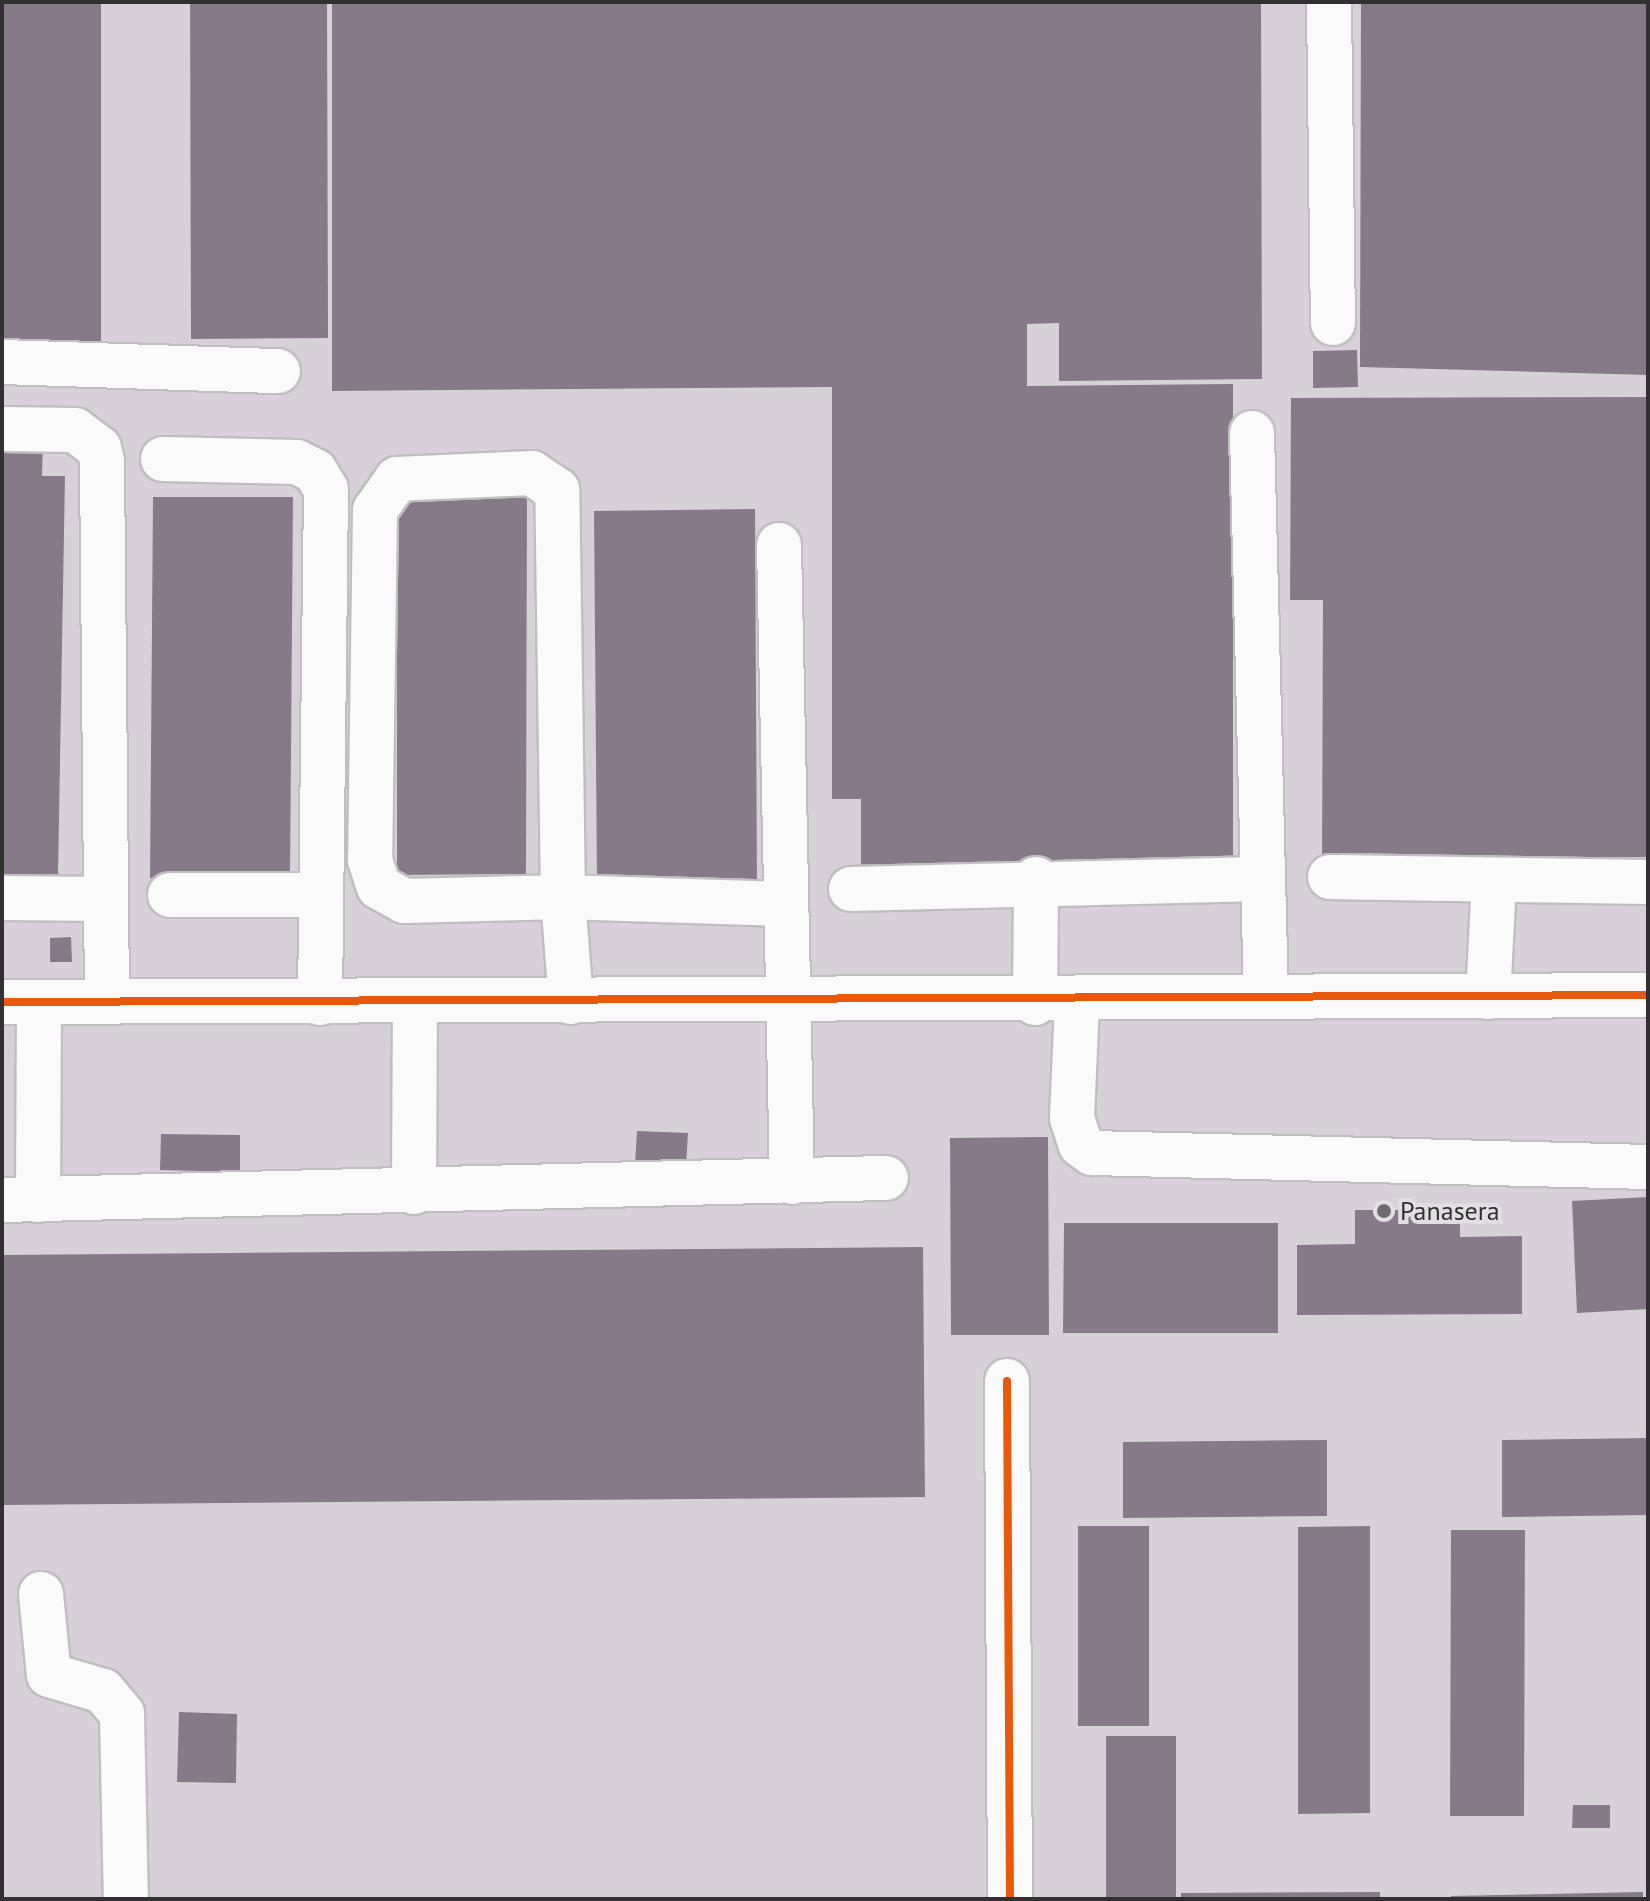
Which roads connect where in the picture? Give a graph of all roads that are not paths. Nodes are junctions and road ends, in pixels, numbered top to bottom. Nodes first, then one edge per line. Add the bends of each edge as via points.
1 (1329, 2) edge
2 (1333, 323) dead end
3 (2, 362) edge
4 (278, 371) dead end
5 (2, 429) edge
6 (1252, 433) dead end
7 (163, 459) dead end
8 (779, 545) dead end
9 (1330, 877) dead end
10 (1036, 879) junction
11 (1260, 879) junction
12 (1648, 882) edge
13 (1494, 883) junction
14 (851, 889) dead end
15 (170, 895) dead end
16 (321, 895) junction
17 (563, 897) junction
18 (2, 898) edge
19 (105, 899) junction
20 (784, 904) junction
21 (1648, 995) edge
22 (1266, 997) junction
23 (1488, 997) junction
24 (20, 1002) edge
25 (107, 1002) junction
26 (415, 1002) junction
27 (571, 1002) junction
28 (783, 1002) junction
29 (320, 1003) junction
30 (1056, 1003) junction
31 (1648, 1167) edge
32 (886, 1178) dead end
33 (792, 1182) junction
34 (414, 1192) junction
35 (20, 1200) edge
36 (1007, 1381) dead end
37 (41, 1594) dead end
38 (126, 1899) edge
39 (1010, 1899) edge

1 - 2 street
3 - 4 street
5 - 19 street via 75,430 99,448 102,461
6 - 11 street
7 - 16 street via 297,462 323,479
8 - 20 street
9 - 13 street
10 - 11 street
10 - 14 street
10 - 30 street
11 - 22 street
12 - 13 street
13 - 23 street
15 - 16 street
16 - 29 street
17 - 17 street via 404,901 379,887 372,874 375,510 397,479 532,473 557,490
17 - 20 street
17 - 27 street
18 - 19 street
19 - 25 street
20 - 28 street
21 - 23 street
22 - 23 street
22 - 30 street
24 - 25 street
24 - 35 street
25 - 29 street
26 - 27 street
26 - 29 street
26 - 34 street
27 - 28 street
28 - 30 street
28 - 33 street
30 - 31 street via 1072,1118 1081,1145 1092,1153
32 - 33 street
33 - 34 street
34 - 35 street
36 - 39 street
37 - 38 street via 49,1675 103,1691 122,1714

